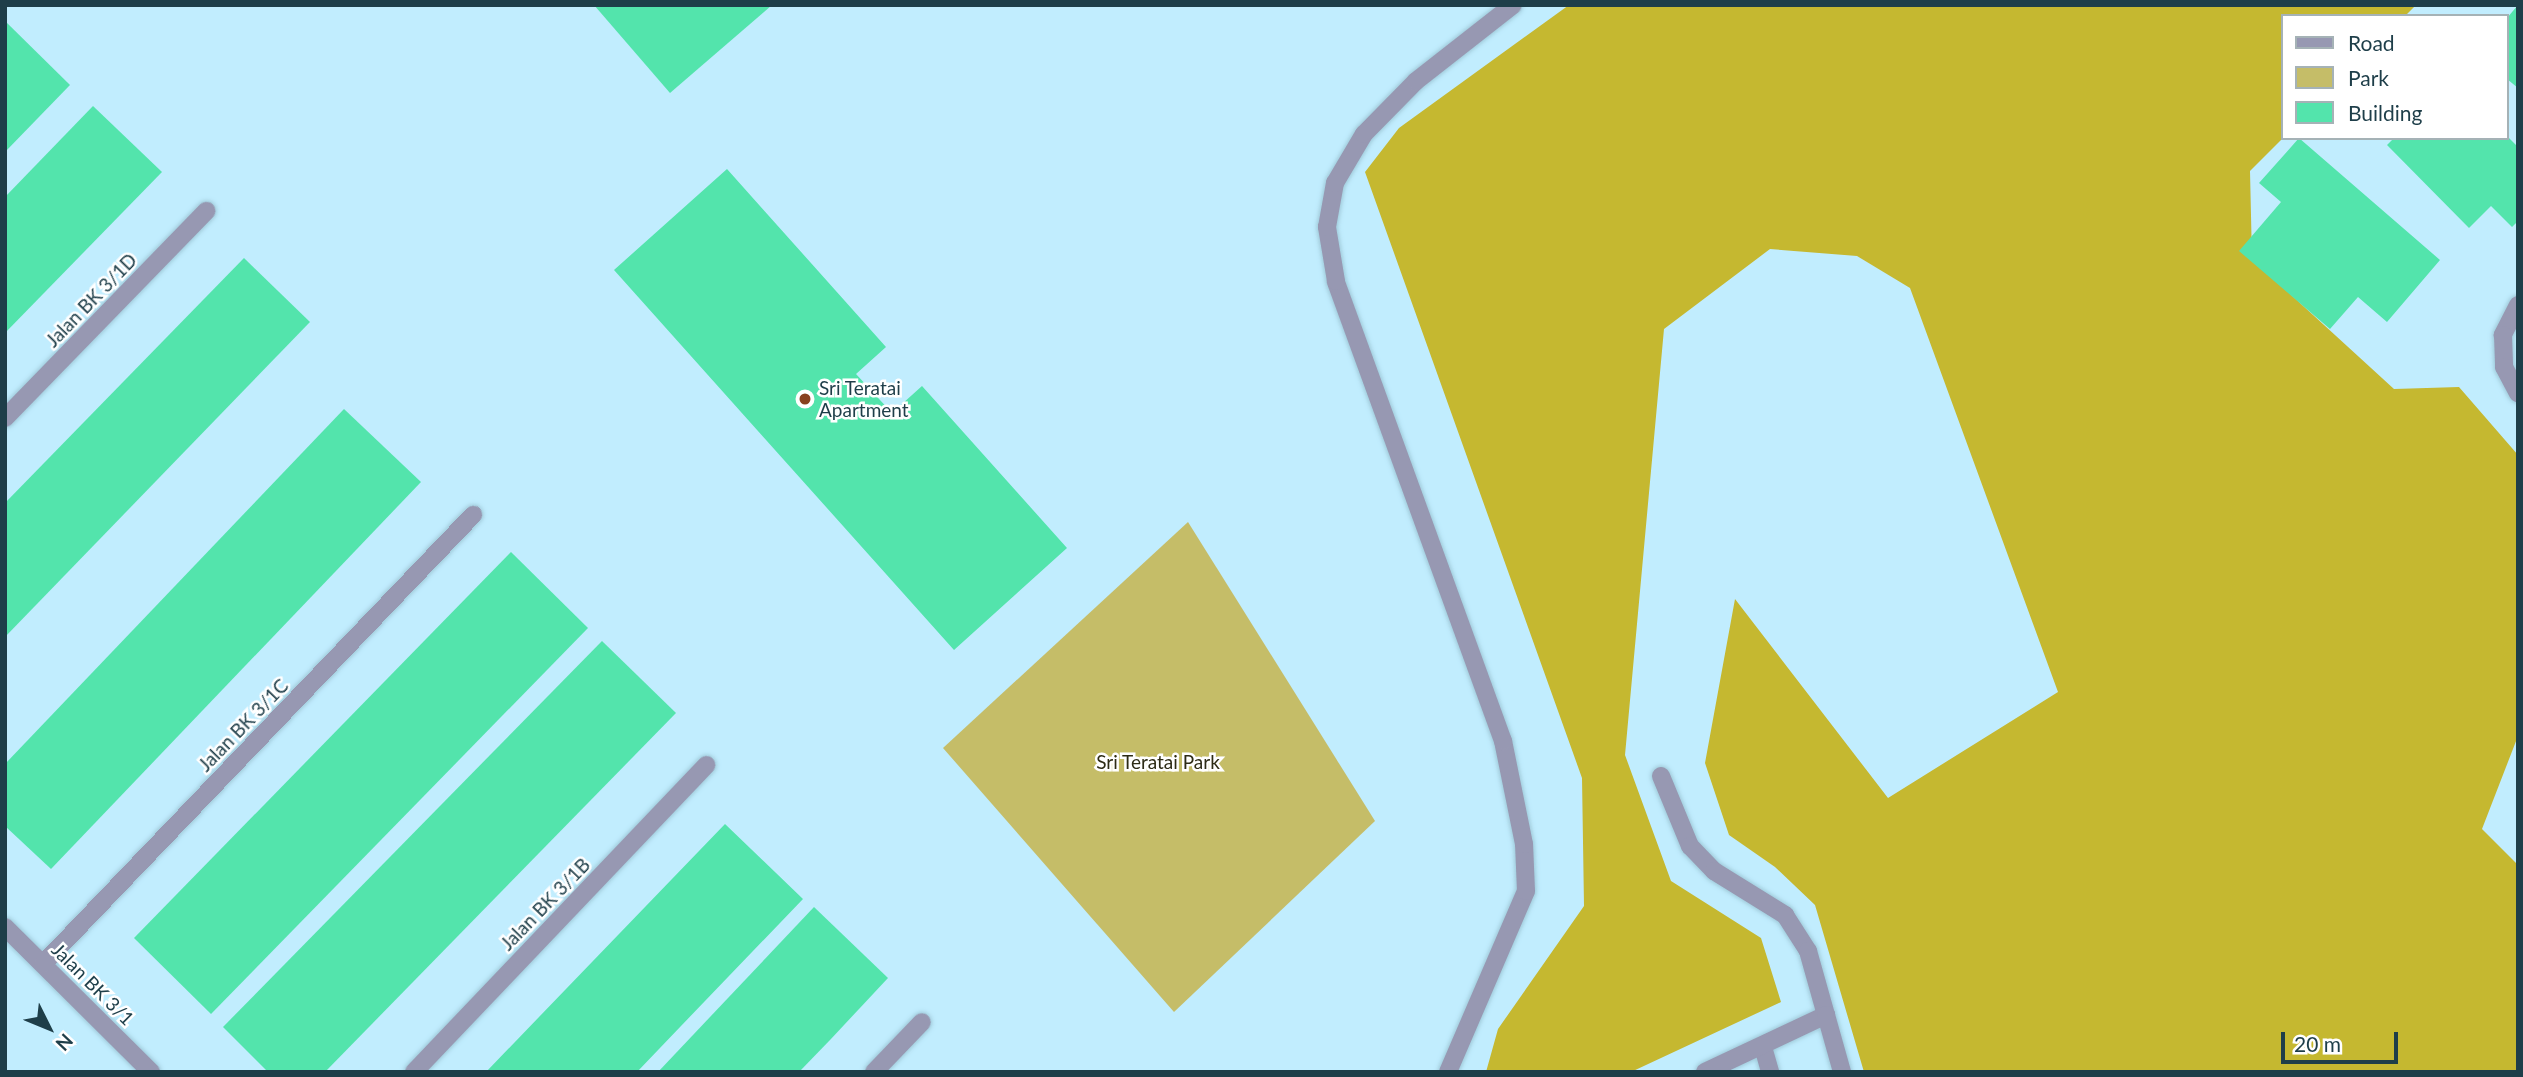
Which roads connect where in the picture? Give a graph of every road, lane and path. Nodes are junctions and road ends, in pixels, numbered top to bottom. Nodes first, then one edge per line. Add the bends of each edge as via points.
1 (1513, 5) edge
2 (206, 211) dead end
3 (2518, 305) edge
4 (2518, 393) edge
5 (5, 418) edge
6 (473, 515) dead end
7 (706, 765) dead end
8 (1661, 776) dead end
9 (5, 927) edge
10 (43, 964) junction
11 (1826, 1015) junction
12 (922, 1022) dead end
13 (1763, 1047) junction
14 (151, 1072) edge
15 (414, 1072) edge
16 (874, 1072) edge
17 (1448, 1072) edge
18 (1705, 1072) edge
19 (1770, 1072) edge
20 (1842, 1072) edge

1 - 17 street via 1416,81 1364,134 1335,183 1327,227 1336,281 1503,741 1524,844 1525,891
2 - 5 street, Jalan BK 3/1D
3 - 4 street via 2503,335 2504,368
6 - 10 street, Jalan BK 3/1C
7 - 15 street, Jalan BK 3/1B
8 - 11 street via 1690,846 1714,871 1785,915 1808,951
9 - 10 street, Jalan BK 3/1
10 - 14 street, Jalan BK 3/1
11 - 13 street
11 - 20 street
12 - 16 street
13 - 18 street
13 - 19 street

